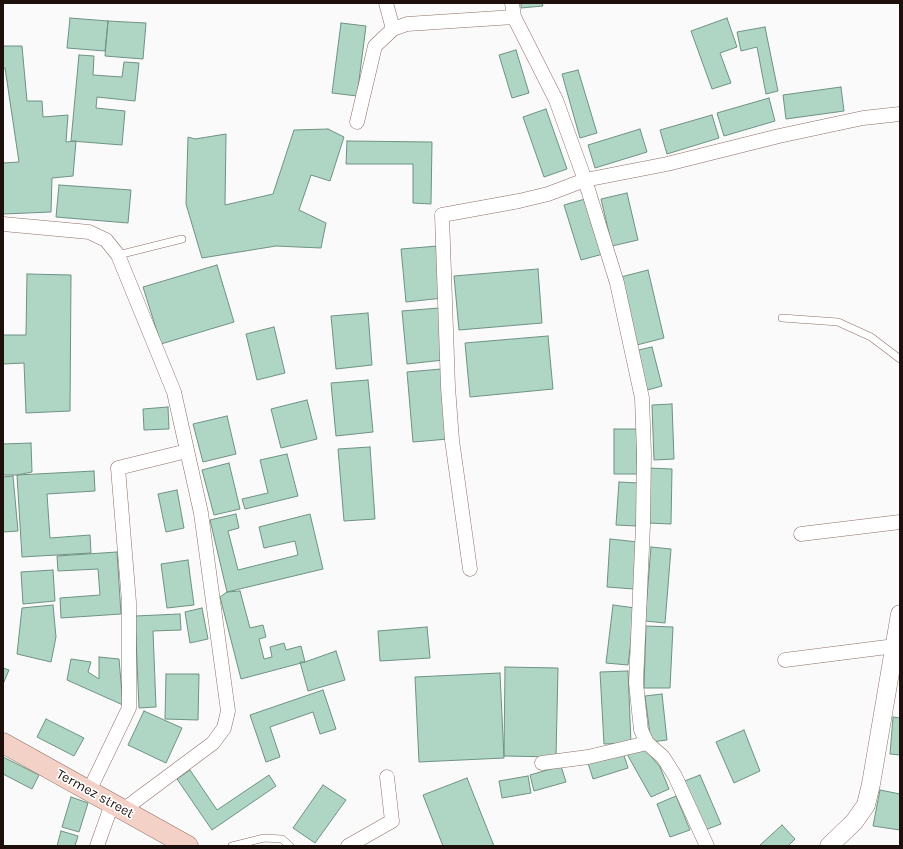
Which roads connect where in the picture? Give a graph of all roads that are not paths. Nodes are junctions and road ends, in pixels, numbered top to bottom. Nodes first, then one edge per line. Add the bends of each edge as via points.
1 (386, 3) edge
2 (513, 10) edge
3 (393, 29) junction
4 (900, 114) edge
5 (357, 122) dead end
6 (585, 180) junction
7 (3, 224) edge
8 (182, 239) dead end
9 (118, 255) junction
10 (782, 318) dead end
11 (900, 359) edge
12 (187, 451) junction
13 (900, 522) edge
14 (801, 534) dead end
15 (470, 569) dead end
16 (900, 614) edge
17 (895, 646) junction
18 (785, 660) dead end
19 (3, 743) edge
20 (647, 743) junction
21 (542, 763) dead end
22 (387, 777) dead end
23 (89, 791) junction
24 (117, 807) junction
25 (97, 846) edge
26 (188, 846) edge
27 (232, 846) edge
28 (290, 846) edge
29 (348, 846) edge
30 (707, 846) edge
31 (829, 846) edge

1 - 3 street
2 - 3 street via 407,24
2 - 6 street via 556,100
3 - 5 street via 375,46
4 - 6 street via 863,118 667,164
6 - 15 street via 548,194 442,215 452,440
6 - 20 street via 617,283 642,398 643,525 636,683 641,730
7 - 9 street via 89,232 106,240
8 - 9 lane
9 - 12 street via 174,392
10 - 11 lane via 838,322 871,337
12 - 23 street via 118,468 129,602 129,708
12 - 24 street via 201,513 228,711 224,728 213,743
13 - 14 street
16 - 17 street
17 - 18 street
17 - 31 street via 866,805 854,822
19 - 23 main road, Termez street
20 - 21 street via 588,757
20 - 30 street via 663,757 675,776
22 - 29 street via 392,821
23 - 24 main road, Termez street
24 - 25 street
24 - 26 main road, Termez street
27 - 28 lane via 264,838 282,839

